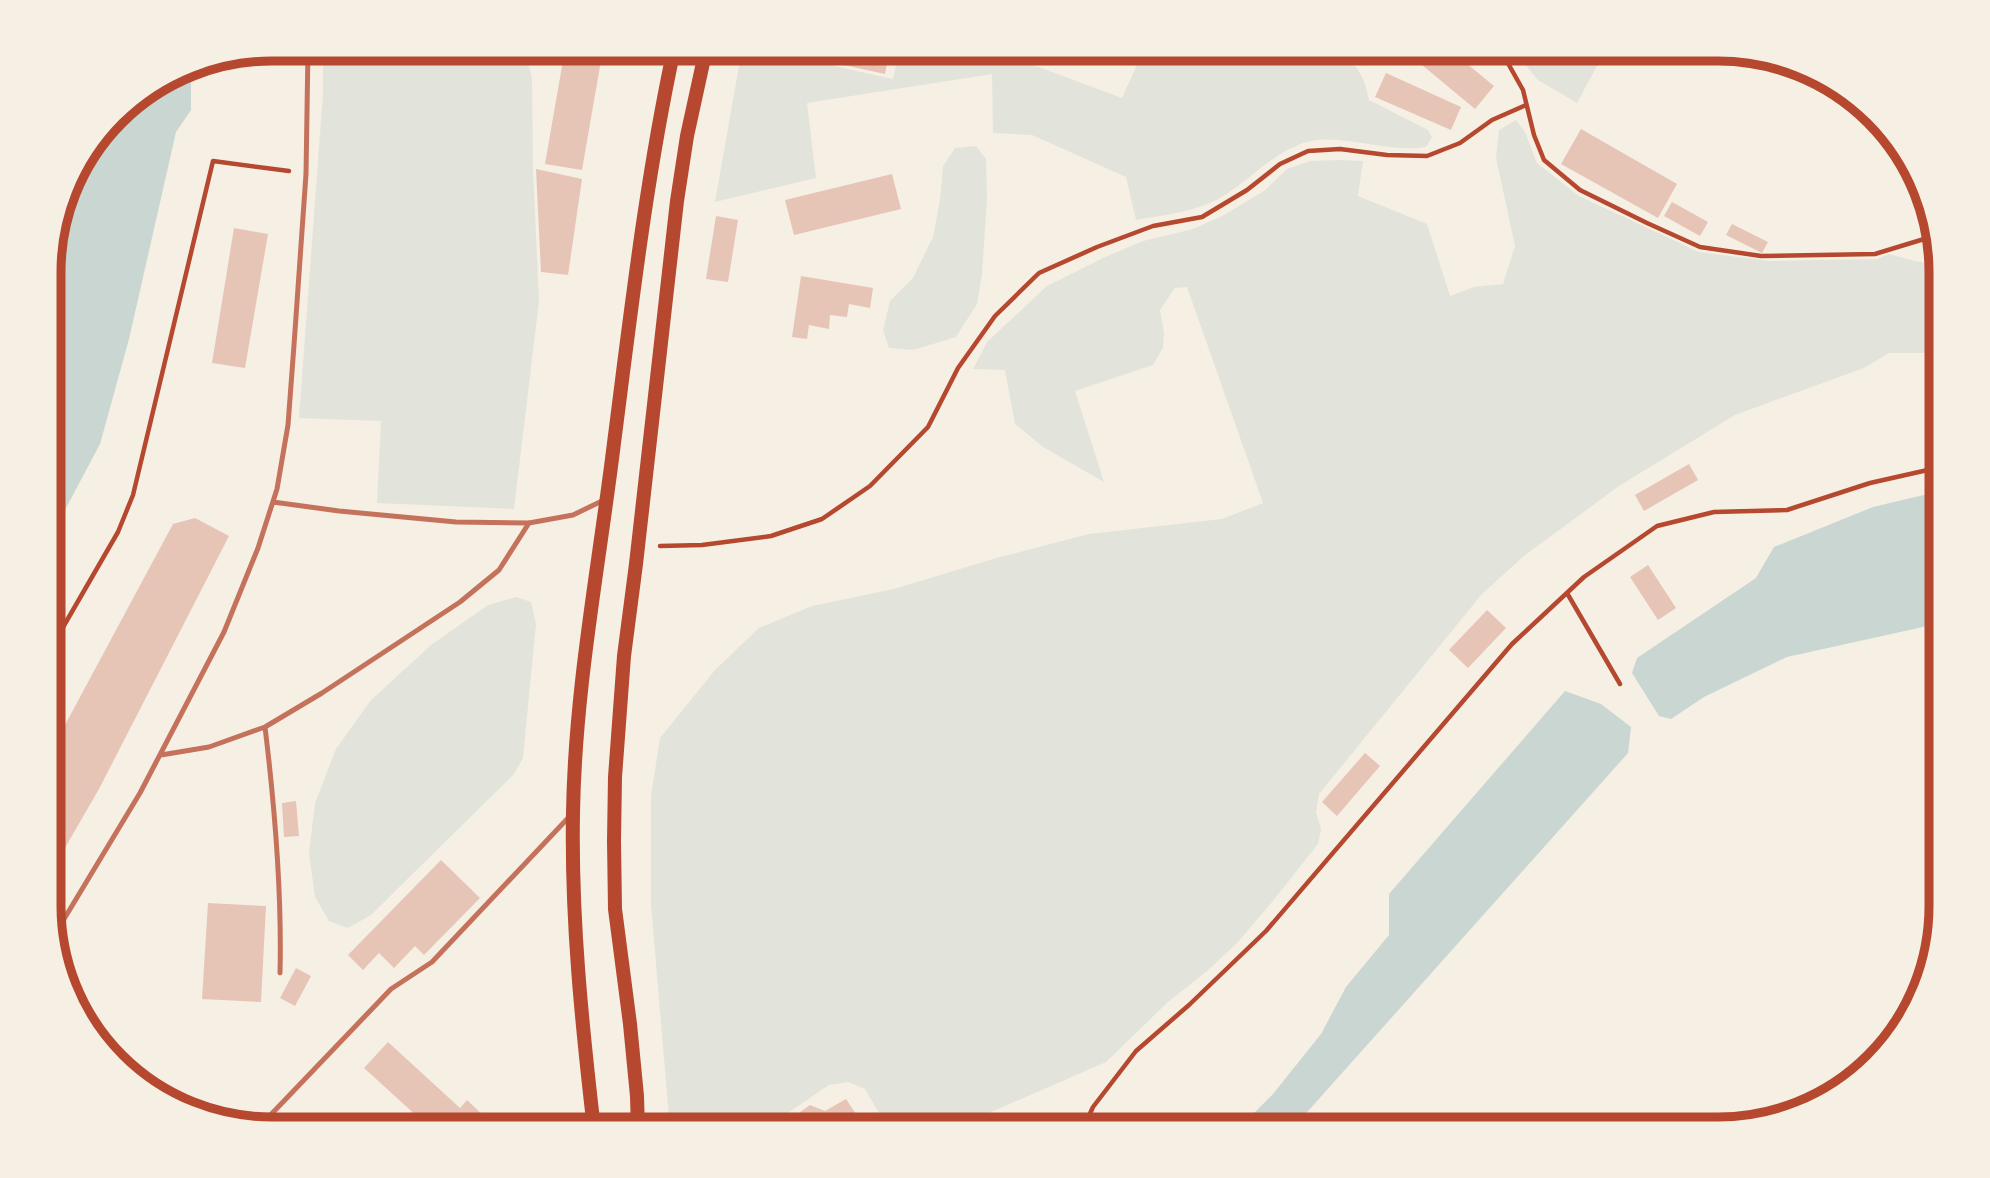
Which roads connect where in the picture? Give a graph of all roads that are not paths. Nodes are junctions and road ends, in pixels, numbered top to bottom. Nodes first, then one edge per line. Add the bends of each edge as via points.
1 (308, 62) edge
2 (672, 62) edge
3 (703, 62) edge
4 (607, 498) junction
5 (273, 502) junction
6 (529, 523) junction
7 (265, 727) junction
8 (161, 755) junction
9 (573, 813) junction
10 (62, 922) edge
11 (280, 973) dead end
12 (269, 1117) edge
13 (593, 1117) edge
14 (638, 1117) edge

1 - 5 lane via 306,174 288,425
2 - 4 main road via 645,207
3 - 14 main road via 677,201 619,712 615,909
4 - 6 lane via 573,515
4 - 9 main road via 581,687
5 - 6 lane via 443,521
5 - 8 lane via 224,632
6 - 7 lane via 499,570 460,602
7 - 8 lane via 209,747
7 - 11 lane via 278,859
8 - 10 lane
9 - 12 lane via 432,961 391,989
9 - 13 main road via 576,931

